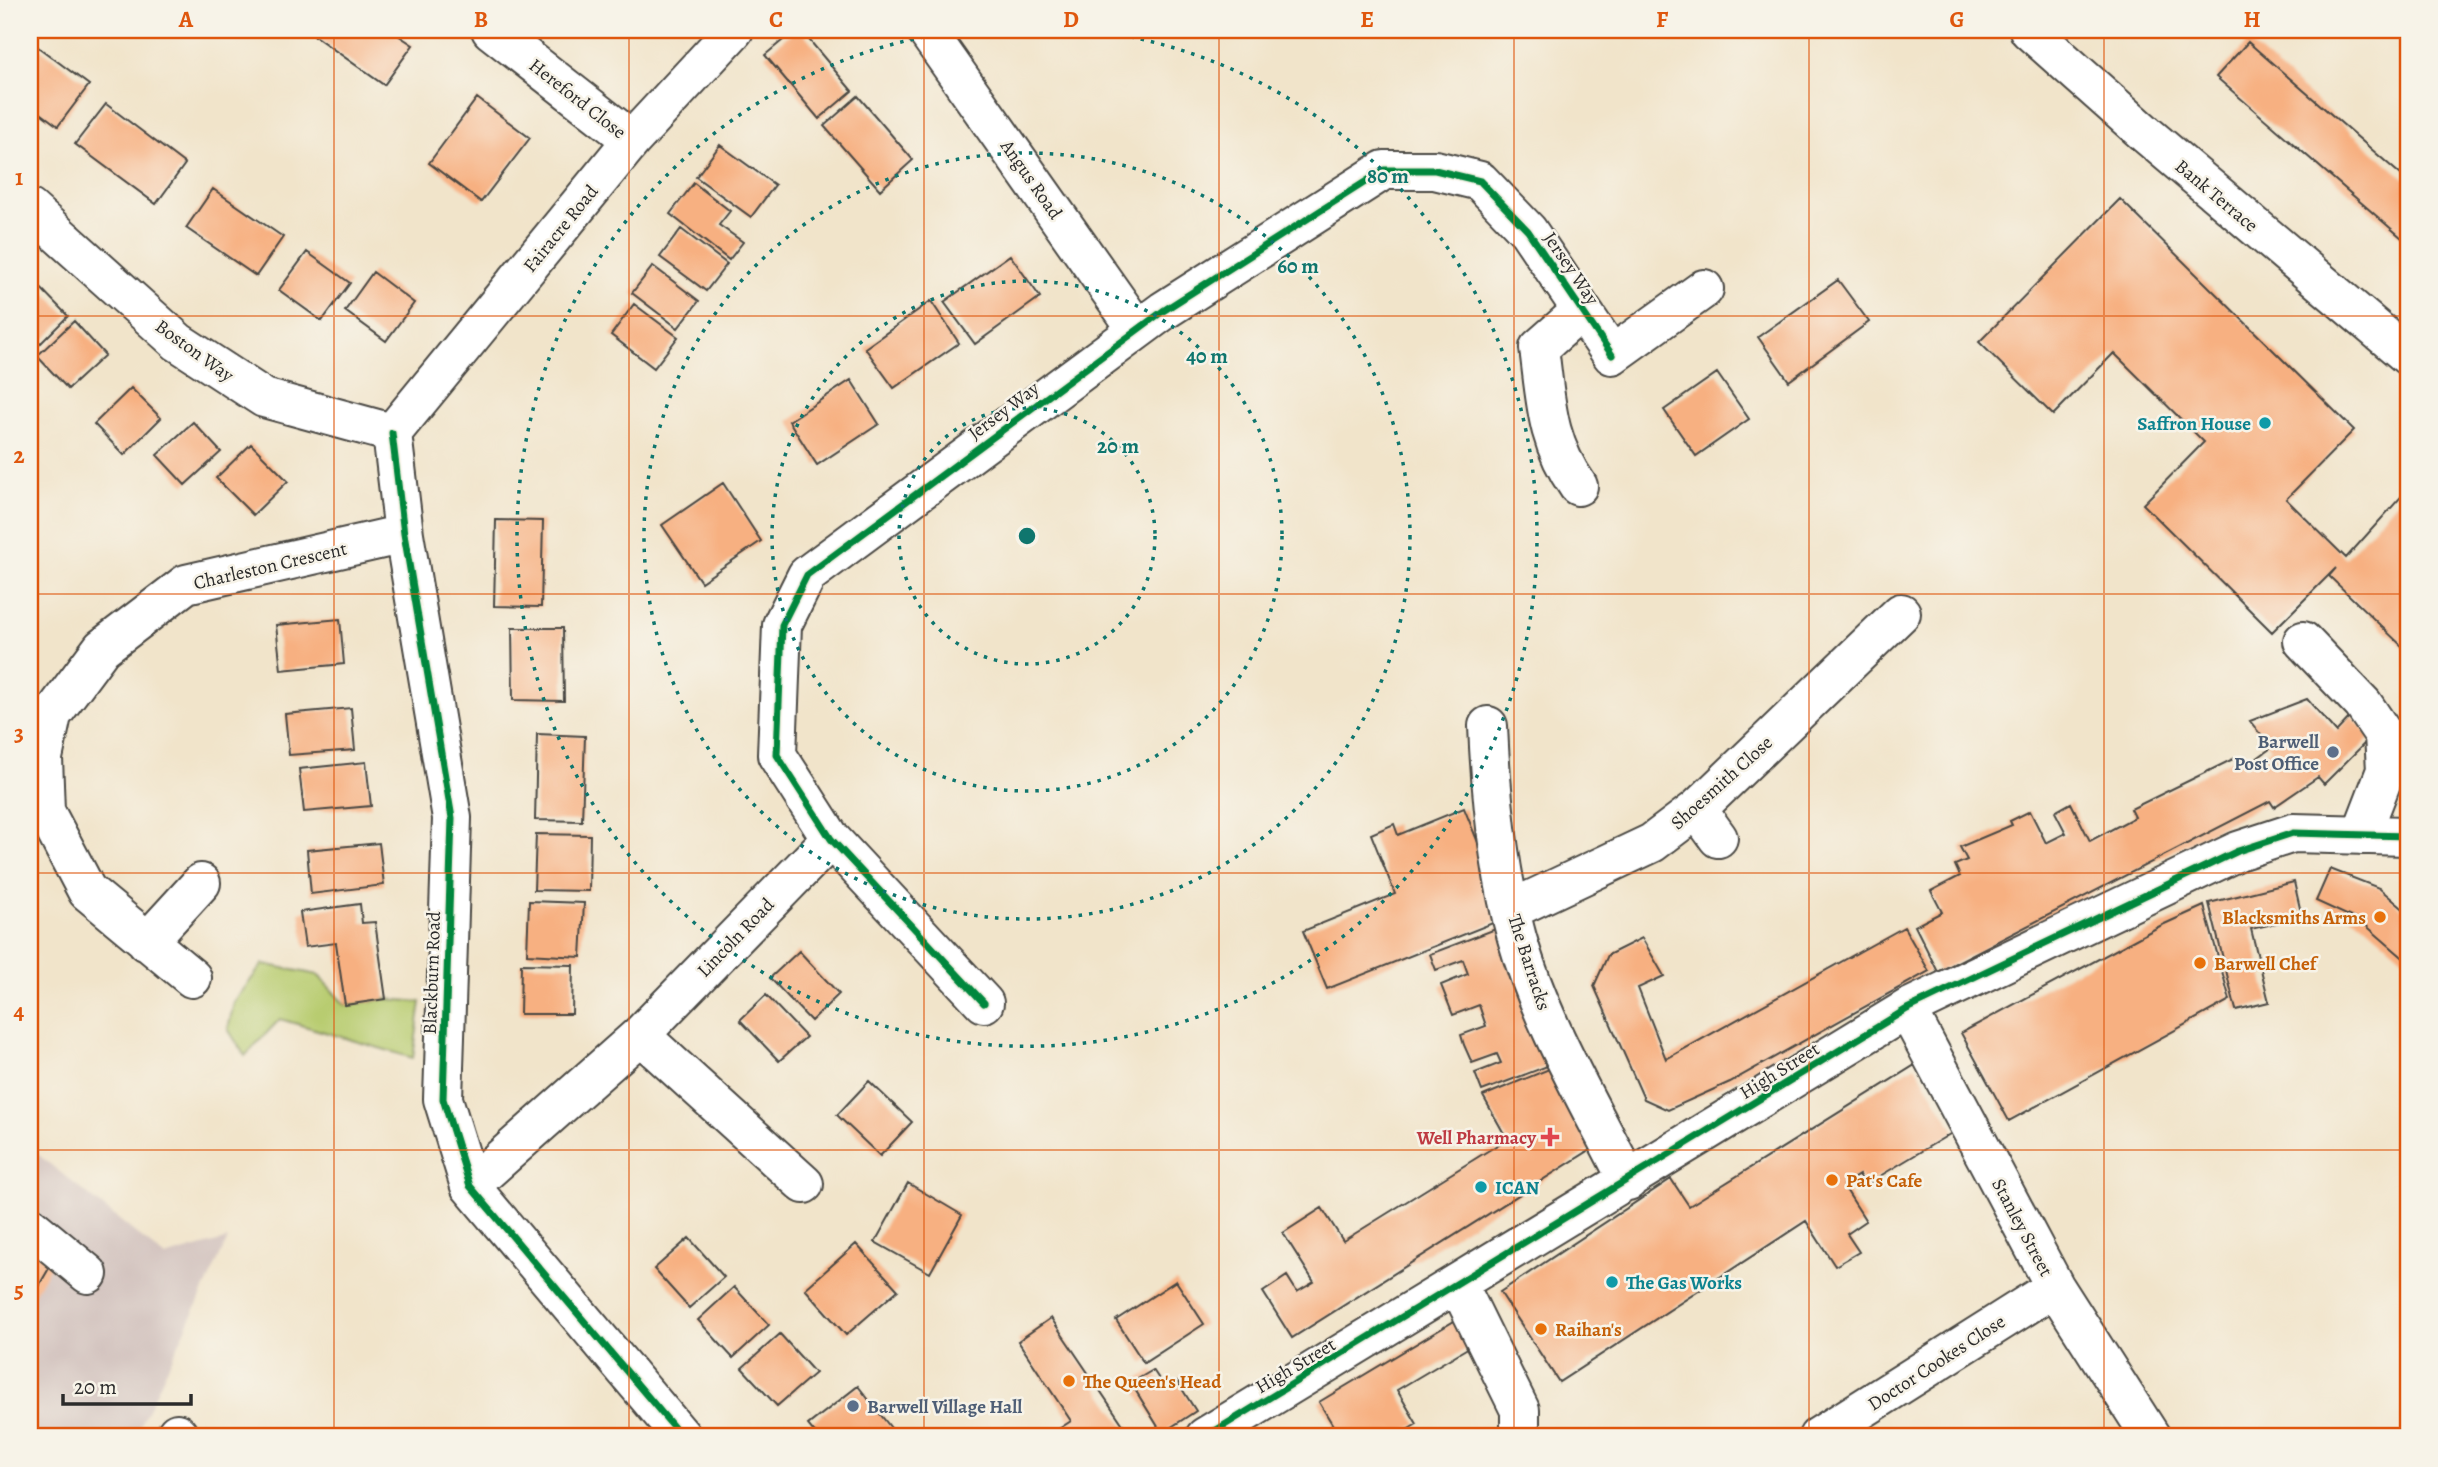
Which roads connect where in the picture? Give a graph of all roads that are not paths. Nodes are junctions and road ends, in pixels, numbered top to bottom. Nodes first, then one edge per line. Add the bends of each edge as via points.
1 (491, 30) edge
2 (734, 30) edge
3 (926, 30) edge
4 (2029, 30) edge
5 (632, 140) junction
6 (30, 209) edge
7 (1704, 289) dead end
8 (1581, 311) junction
9 (1137, 329) junction
10 (2408, 356) edge
11 (393, 433) junction
12 (1578, 486) dead end
13 (404, 534) junction
14 (1901, 613) dead end
15 (2304, 642) dead end
16 (1488, 726) dead end
17 (2361, 835) junction
18 (2408, 836) edge
19 (831, 839) junction
20 (201, 883) dead end
21 (1512, 909) junction
22 (147, 942) junction
23 (192, 978) dead end
24 (984, 1003) dead end
25 (1907, 1009) junction
26 (640, 1035) junction
27 (1628, 1181) junction
28 (804, 1184) dead end
29 (470, 1186) junction
30 (30, 1226) edge
31 (88, 1274) dead end
32 (1458, 1284) junction
33 (2054, 1287) junction
34 (682, 1437) edge
35 (1205, 1437) edge
36 (1520, 1437) edge
37 (1818, 1437) edge
38 (2151, 1437) edge

1 - 5 street, Hereford Close
2 - 5 street, Fairacre Road
3 - 9 street, Angus Road
4 - 10 street, Bank Terrace
5 - 11 street, Fairacre Road
6 - 11 street, Boston Way via 178,342 264,398
7 - 8 street, Jersey Way via 1612,355
8 - 9 street, Jersey Way via 1528,231 1480,181 1436,170 1384,170
8 - 12 street via 1539,348 1551,438
9 - 19 street, Jersey Way via 807,575 782,625 777,755
11 - 13 street, Blackburn Road
13 - 22 street, Charleston Crescent via 186,584 102,648 52,715 43,758 45,811 87,891
13 - 29 street, Blackburn Road via 452,818 443,1099
14 - 21 street, Shoesmith Close via 1708,823 1652,843 1634,868
15 - 17 street via 2363,704 2384,735 2386,770
16 - 21 street, The Barracks via 1492,799
17 - 18 street, High Street
17 - 25 street, High Street via 2293,833 2238,851
19 - 24 street, Jersey Way
19 - 26 street, Lincoln Road
20 - 22 street
21 - 27 street, The Barracks via 1517,938 1550,1024
22 - 23 street, Charleston Crescent
25 - 27 street, High Street
25 - 33 street, Stanley Street
26 - 28 street
26 - 29 street, Lincoln Road
27 - 32 street, High Street
29 - 34 street, Blackburn Road
30 - 31 street
32 - 35 street, High Street
32 - 36 street via 1520,1410
33 - 37 street, Doctor Cookes Close
33 - 38 street, Stanley Street

